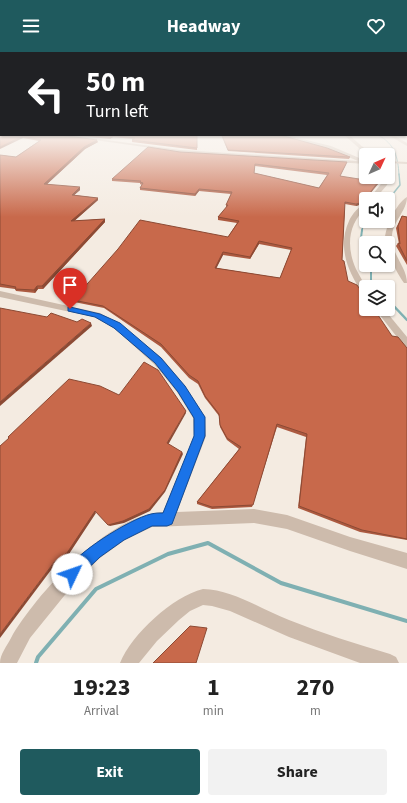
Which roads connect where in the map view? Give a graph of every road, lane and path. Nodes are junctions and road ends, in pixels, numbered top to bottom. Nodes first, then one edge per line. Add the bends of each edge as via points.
1 (312, 160) edge
2 (395, 162) edge
3 (359, 163) edge
4 (407, 163) edge
5 (385, 184) edge
6 (378, 192) edge
7 (407, 199) edge
8 (359, 212) edge
9 (359, 280) edge
10 (407, 281) edge
11 (0, 294) edge
12 (385, 316) edge
13 (407, 344) edge
14 (167, 519) junction
15 (407, 561) edge
16 (7, 663) edge
17 (129, 663) edge
18 (390, 663) edge

1 - 3 street
2 - 4 street
5 - 6 street
7 - 10 street via 397,212 388,238
8 - 9 street via 349,227 347,239 352,269
11 - 14 street via 97,315 117,326 158,361 182,389 199,417 200,436
12 - 13 street
14 - 15 street via 254,516 287,522
14 - 16 street via 151,520 120,535 95,552 53,595 24,632
17 - 18 street via 161,625 184,605 202,597 226,601 275,623 355,653

